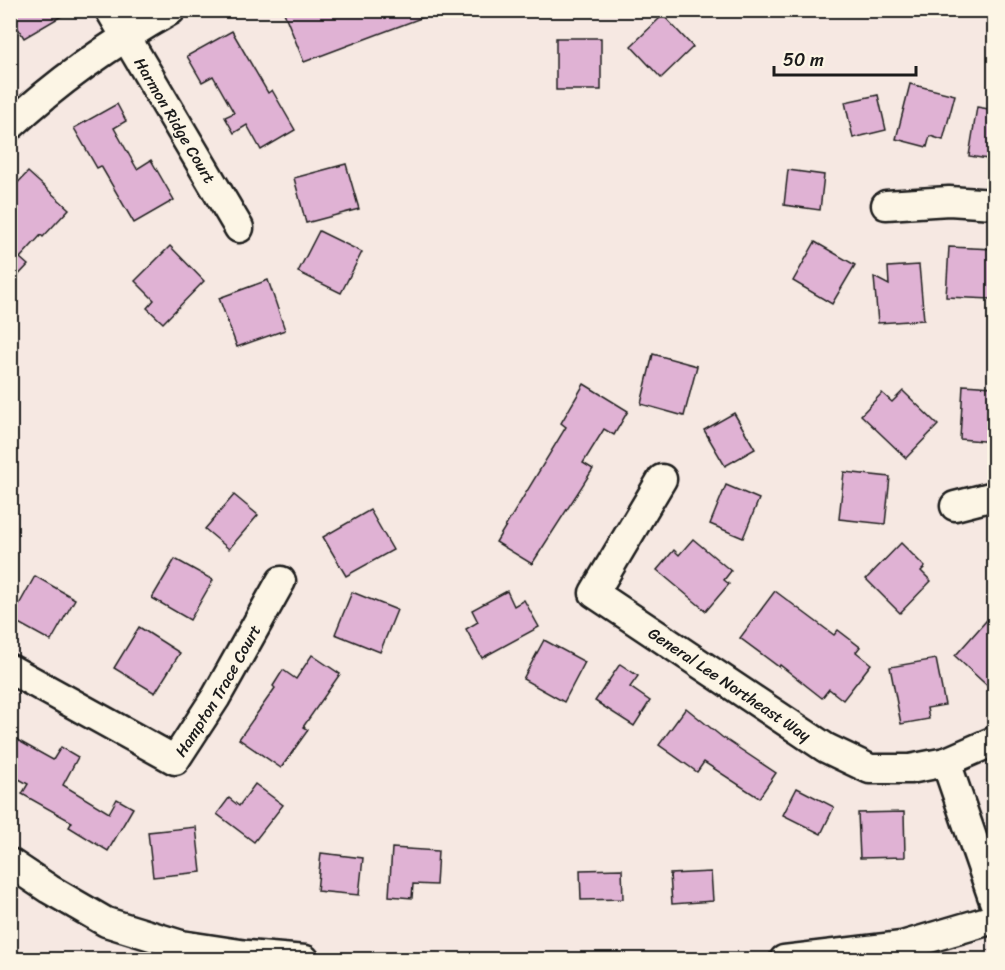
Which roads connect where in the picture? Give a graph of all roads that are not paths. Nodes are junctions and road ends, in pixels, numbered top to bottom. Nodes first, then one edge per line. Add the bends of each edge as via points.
1 (110, 10) edge
2 (171, 10) edge
3 (125, 36) junction
4 (10, 126) edge
5 (994, 204) edge
6 (886, 205) dead end
7 (239, 228) dead end
8 (662, 479) dead end
9 (994, 496) edge
10 (955, 506) dead end
11 (281, 581) dead end
12 (10, 669) edge
13 (994, 741) edge
14 (946, 762) junction
15 (10, 863) edge
16 (994, 902) edge
17 (994, 919) edge
18 (304, 960) edge
19 (784, 960) edge

1 - 3 street, Harmon Ridge Court
2 - 3 street
3 - 4 street
3 - 7 street, Harmon Ridge Court
5 - 6 street via 949,201
8 - 14 street, General Lee Northeast Way via 594,593 826,748 870,769 910,769
9 - 10 street
11 - 12 street, Hampton Trace Court via 216,697 175,760
13 - 14 street, General Lee Northeast Way
14 - 16 street
15 - 18 street via 106,922 181,945
17 - 19 street via 902,946

